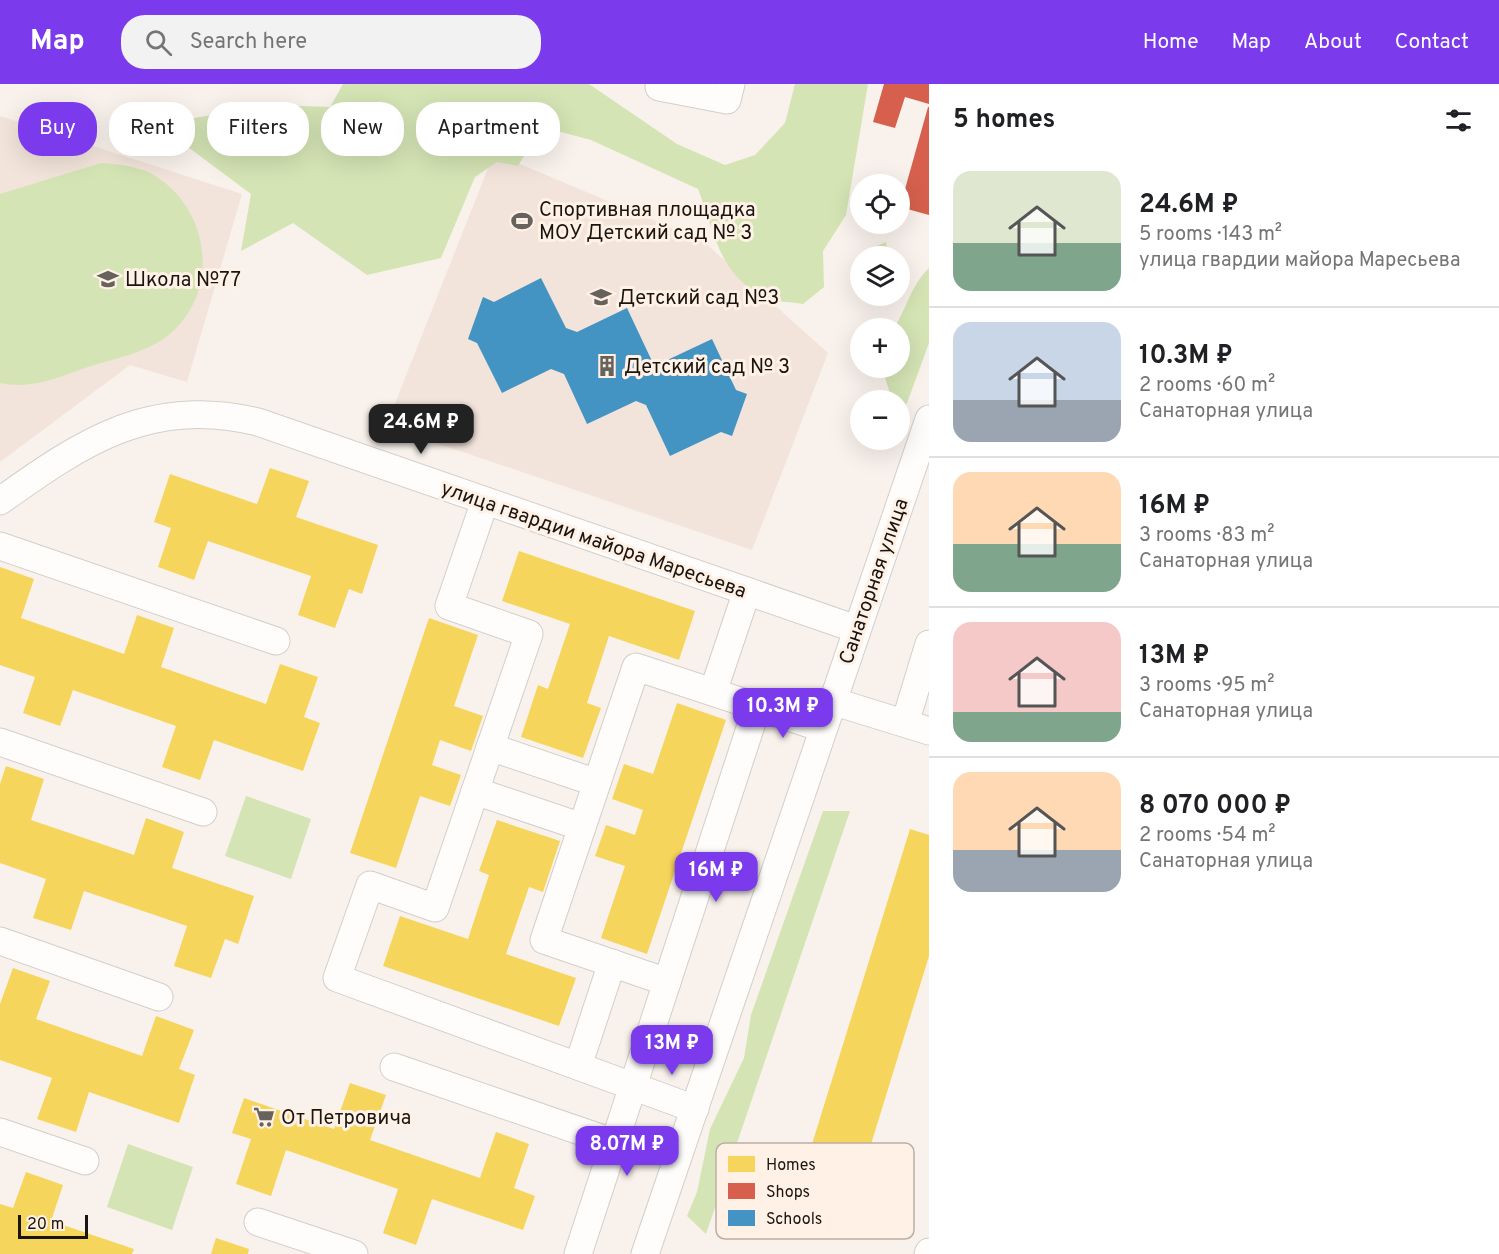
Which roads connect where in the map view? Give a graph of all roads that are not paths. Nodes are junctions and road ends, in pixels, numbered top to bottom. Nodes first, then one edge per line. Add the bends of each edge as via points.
1 (660, 84) edge
2 (731, 84) edge
3 (929, 419) edge
4 (0, 501) edge
5 (485, 501) junction
6 (0, 546) edge
7 (747, 591) junction
8 (856, 629) junction
9 (276, 641) dead end
10 (929, 644) edge
11 (713, 692) junction
12 (832, 701) junction
13 (757, 707) junction
14 (917, 727) edge
15 (822, 728) junction
16 (0, 742) edge
17 (490, 747) junction
18 (597, 783) junction
19 (475, 791) junction
20 (203, 812) dead end
21 (582, 827) junction
22 (0, 940) edge
23 (612, 963) junction
24 (667, 982) junction
25 (159, 997) dead end
26 (578, 1066) junction
27 (394, 1067) dead end
28 (634, 1086) junction
29 (695, 1109) junction
30 (0, 1132) edge
31 (615, 1143) junction
32 (85, 1161) dead end
33 (258, 1222) dead end
34 (354, 1254) edge
35 (578, 1254) edge
36 (645, 1254) edge

1 - 2 street via 659,87 727,100
3 - 8 street, Санаторная улица
4 - 5 street, улица гвардии майора Маресьева via 98,438 177,414 230,416 258,422
5 - 7 street, улица гвардии майора Маресьева
5 - 17 street via 449,606 529,634
6 - 9 street
7 - 8 street, улица гвардии майора Маресьева
7 - 11 street
8 - 12 street, Санаторная улица
10 - 14 street
11 - 13 street
11 - 18 street via 636,668
12 - 14 street
12 - 15 street, Санаторная улица
13 - 15 street
13 - 24 street
15 - 29 street, Санаторная улица
16 - 20 street
17 - 18 street
17 - 19 street
18 - 21 street
19 - 21 street
19 - 26 street via 435,908 370,885 337,978
21 - 23 street via 544,940
22 - 25 street
23 - 24 street
23 - 26 street
24 - 28 street
26 - 28 street
27 - 31 street
28 - 29 street
28 - 31 street
29 - 36 street, Санаторная улица
30 - 32 street
31 - 35 street
33 - 34 street

